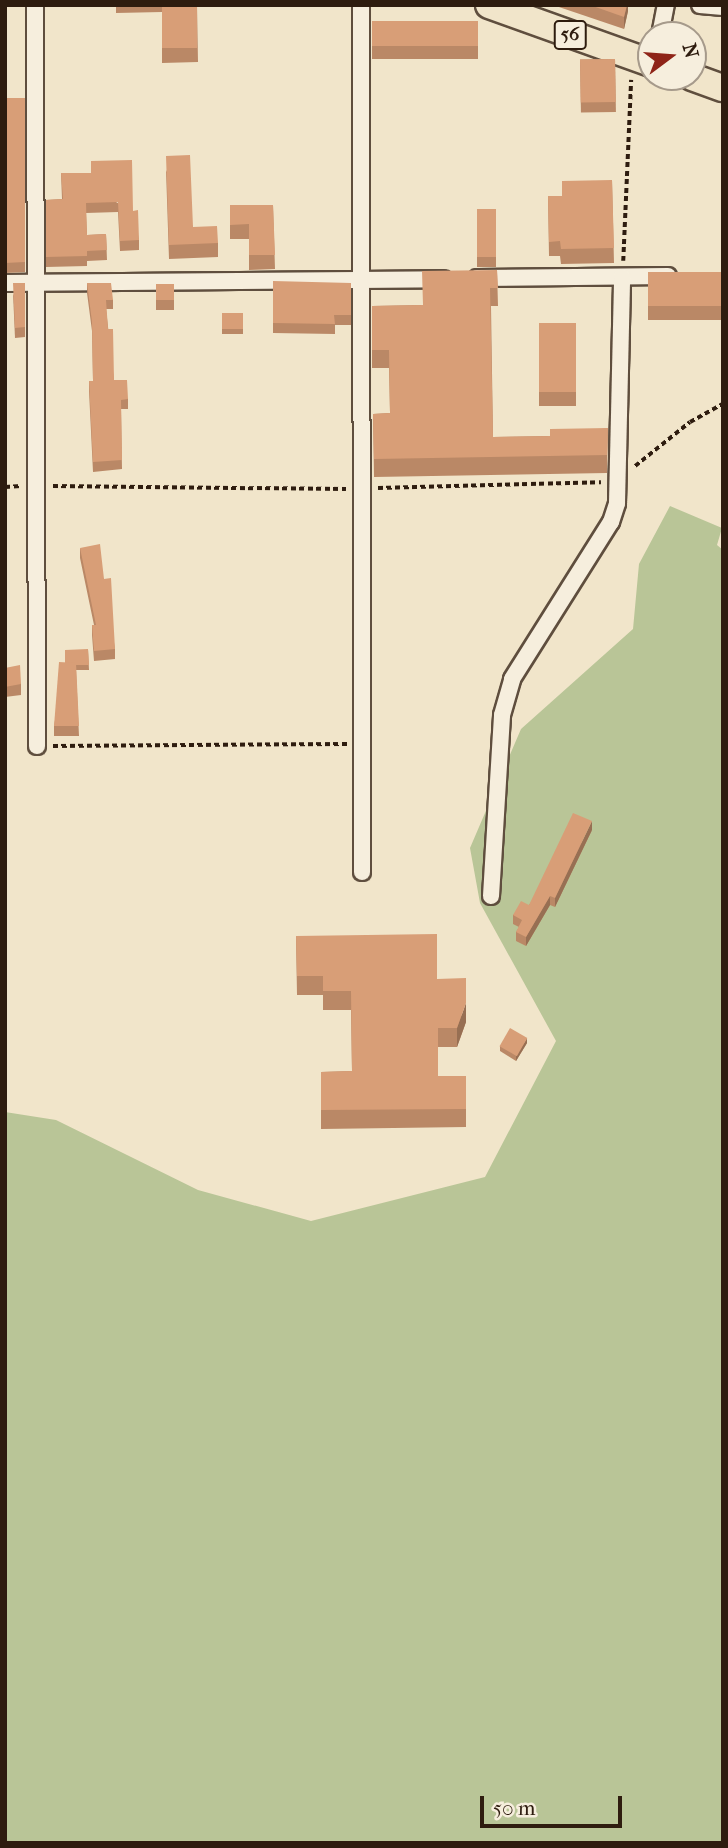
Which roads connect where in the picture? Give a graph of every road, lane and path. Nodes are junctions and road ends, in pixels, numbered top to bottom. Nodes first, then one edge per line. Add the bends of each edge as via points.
1 (35, 5) edge
2 (361, 5) edge
3 (489, 5) edge
4 (700, 5) edge
5 (723, 7) edge
6 (637, 59) edge
7 (638, 91) edge
8 (685, 275) edge
9 (622, 277) junction
10 (359, 280) junction
11 (37, 282) junction
12 (5, 283) edge
13 (723, 404) edge
14 (618, 481) junction
15 (36, 486) junction
16 (361, 489) junction
17 (361, 744) junction
18 (37, 746) joint
19 (362, 872) dead end
20 (491, 896) dead end

1 - 11 street
2 - 10 street
3 - 6 highway, 56
4 - 5 street
7 - 9 path
8 - 9 street
9 - 10 street
9 - 14 street
10 - 11 street
10 - 16 street
11 - 12 street
11 - 15 street
13 - 14 path via 690,422
14 - 16 path
14 - 20 street via 611,523 512,679 502,715
15 - 16 path
15 - 18 street
16 - 17 street
17 - 18 path
17 - 19 street

